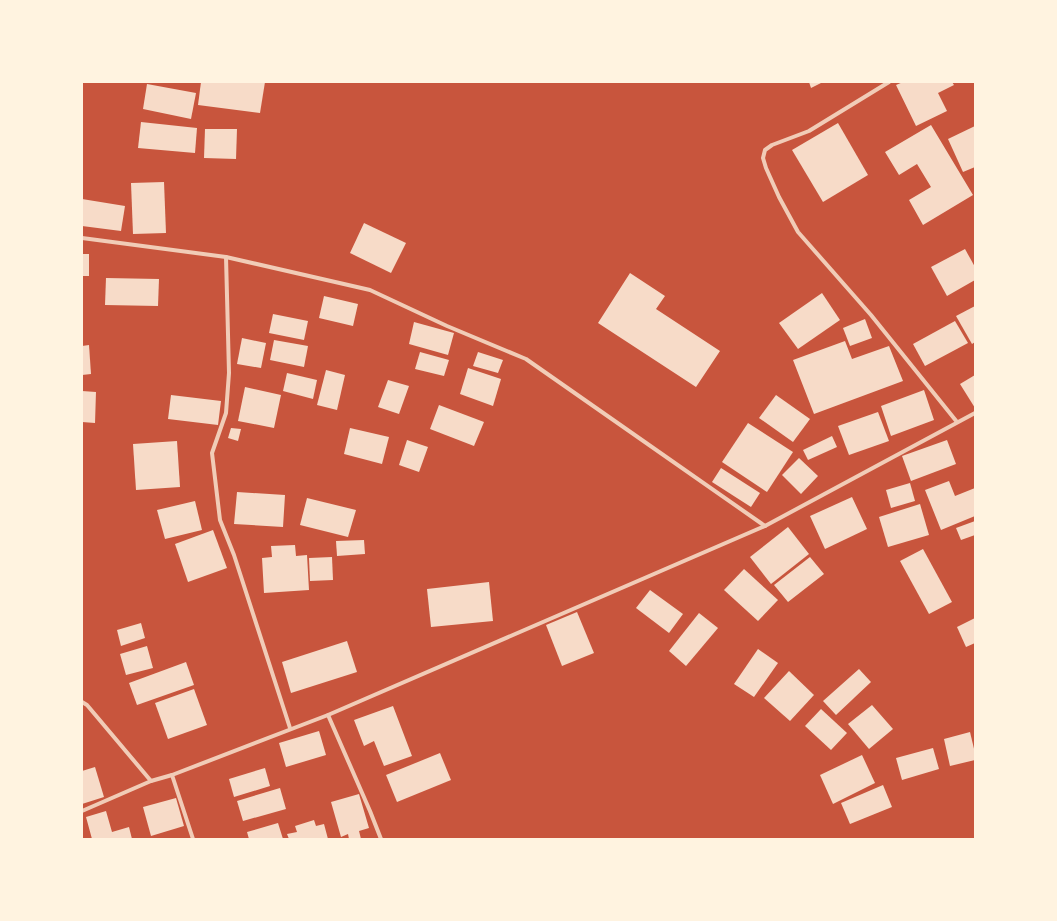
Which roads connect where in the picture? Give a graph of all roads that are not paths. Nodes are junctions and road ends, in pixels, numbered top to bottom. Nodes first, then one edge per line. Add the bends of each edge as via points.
1 (889, 82) edge
2 (82, 238) edge
3 (226, 257) junction
4 (975, 413) edge
5 (957, 422) junction
6 (764, 526) junction
7 (82, 702) edge
8 (328, 714) junction
9 (290, 728) junction
10 (172, 775) junction
11 (152, 781) junction
12 (82, 811) edge
13 (193, 839) edge
14 (381, 839) edge

1 - 5 street via 809,131 772,145 765,150 763,158 779,197 798,232 871,315
2 - 3 street
3 - 6 street via 370,290 526,360
3 - 9 street via 229,373 226,413 212,453 220,520 234,555
4 - 5 street
5 - 6 street
6 - 8 street
7 - 11 street via 88,705
8 - 9 street
8 - 14 street
9 - 10 street
10 - 11 street
10 - 13 street
11 - 12 street

